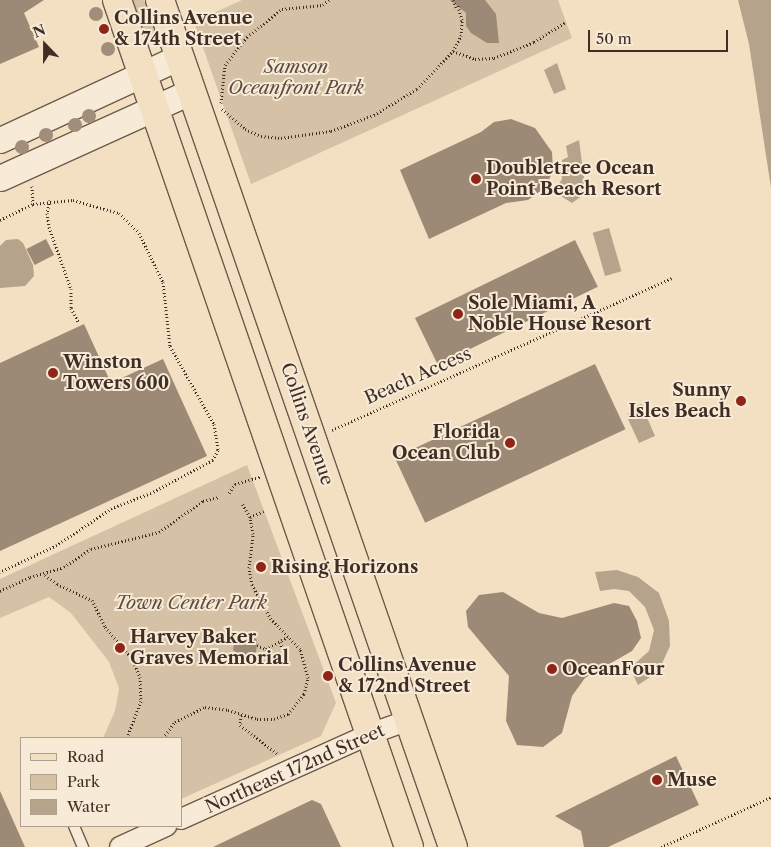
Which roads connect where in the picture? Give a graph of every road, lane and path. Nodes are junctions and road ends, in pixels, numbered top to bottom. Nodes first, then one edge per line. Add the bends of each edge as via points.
1 (117, 0) edge
2 (160, 0) edge
3 (329, 0) edge
4 (453, 0) edge
5 (566, 22) dead end
6 (452, 50) junction
7 (180, 57) junction
8 (142, 74) junction
9 (192, 91) junction
10 (153, 108) junction
11 (0, 140) edge
12 (0, 178) edge
13 (30, 178) dead end
14 (50, 200) junction
15 (34, 204) junction
16 (0, 220) edge
17 (672, 278) dead end
18 (78, 321) dead end
19 (312, 438) junction
20 (261, 476) dead end
21 (229, 493) dead end
22 (219, 497) dead end
23 (242, 503) dead end
24 (264, 511) dead end
25 (250, 517) junction
26 (0, 572) edge
27 (45, 574) junction
28 (0, 591) edge
29 (288, 637) junction
30 (280, 642) junction
31 (257, 645) dead end
32 (266, 649) junction
33 (283, 651) dead end
34 (274, 658) dead end
35 (241, 714) junction
36 (409, 720) junction
37 (370, 734) junction
38 (127, 737) edge
39 (164, 737) edge
40 (282, 756) dead end
41 (771, 797) edge
42 (182, 819) edge
43 (74, 827) edge
44 (164, 827) edge
45 (130, 845) edge
46 (83, 847) edge
47 (409, 847) edge
48 (453, 847) edge
49 (661, 847) edge

1 - 8 main road
2 - 7 main road, Collins Avenue
3 - 6 path via 323,5 282,9 234,49 225,65 221,107 245,129 261,136 281,138 307,136 352,124 399,103
4 - 6 path via 462,20 461,36
5 - 6 path via 534,42 494,58 475,59
7 - 8 street
7 - 9 main road, Collins Avenue
8 - 10 main road
8 - 11 street
9 - 10 street
9 - 19 main road, Collins Avenue
10 - 12 street
10 - 37 main road
13 - 15 path
14 - 15 path
14 - 18 path via 47,213 49,227 68,281 71,308
14 - 26 path via 73,200 119,213 139,233 163,282 170,346 214,424 218,450 214,460 151,493 112,508 57,545
15 - 16 path
17 - 19 path, Beach Access
19 - 36 main road, Collins Avenue
20 - 21 path via 235,484
22 - 27 path via 203,501 159,532 91,549
23 - 25 path
24 - 25 path
25 - 29 path via 252,585 262,608
27 - 28 path
27 - 38 path via 57,584 92,600 105,627 132,658 140,677 141,701
29 - 30 path
29 - 35 path via 300,649 305,662 308,678 304,694 288,714 274,719 257,719
30 - 32 path
30 - 33 path
31 - 32 path
32 - 34 path
35 - 39 path via 205,707 175,722
35 - 40 path via 240,725
36 - 37 street, Northeast 172nd Street
36 - 48 main road, Collins Avenue
37 - 42 street, Northeast 172nd Street
37 - 47 main road
41 - 49 path
43 - 46 lane
44 - 45 street

